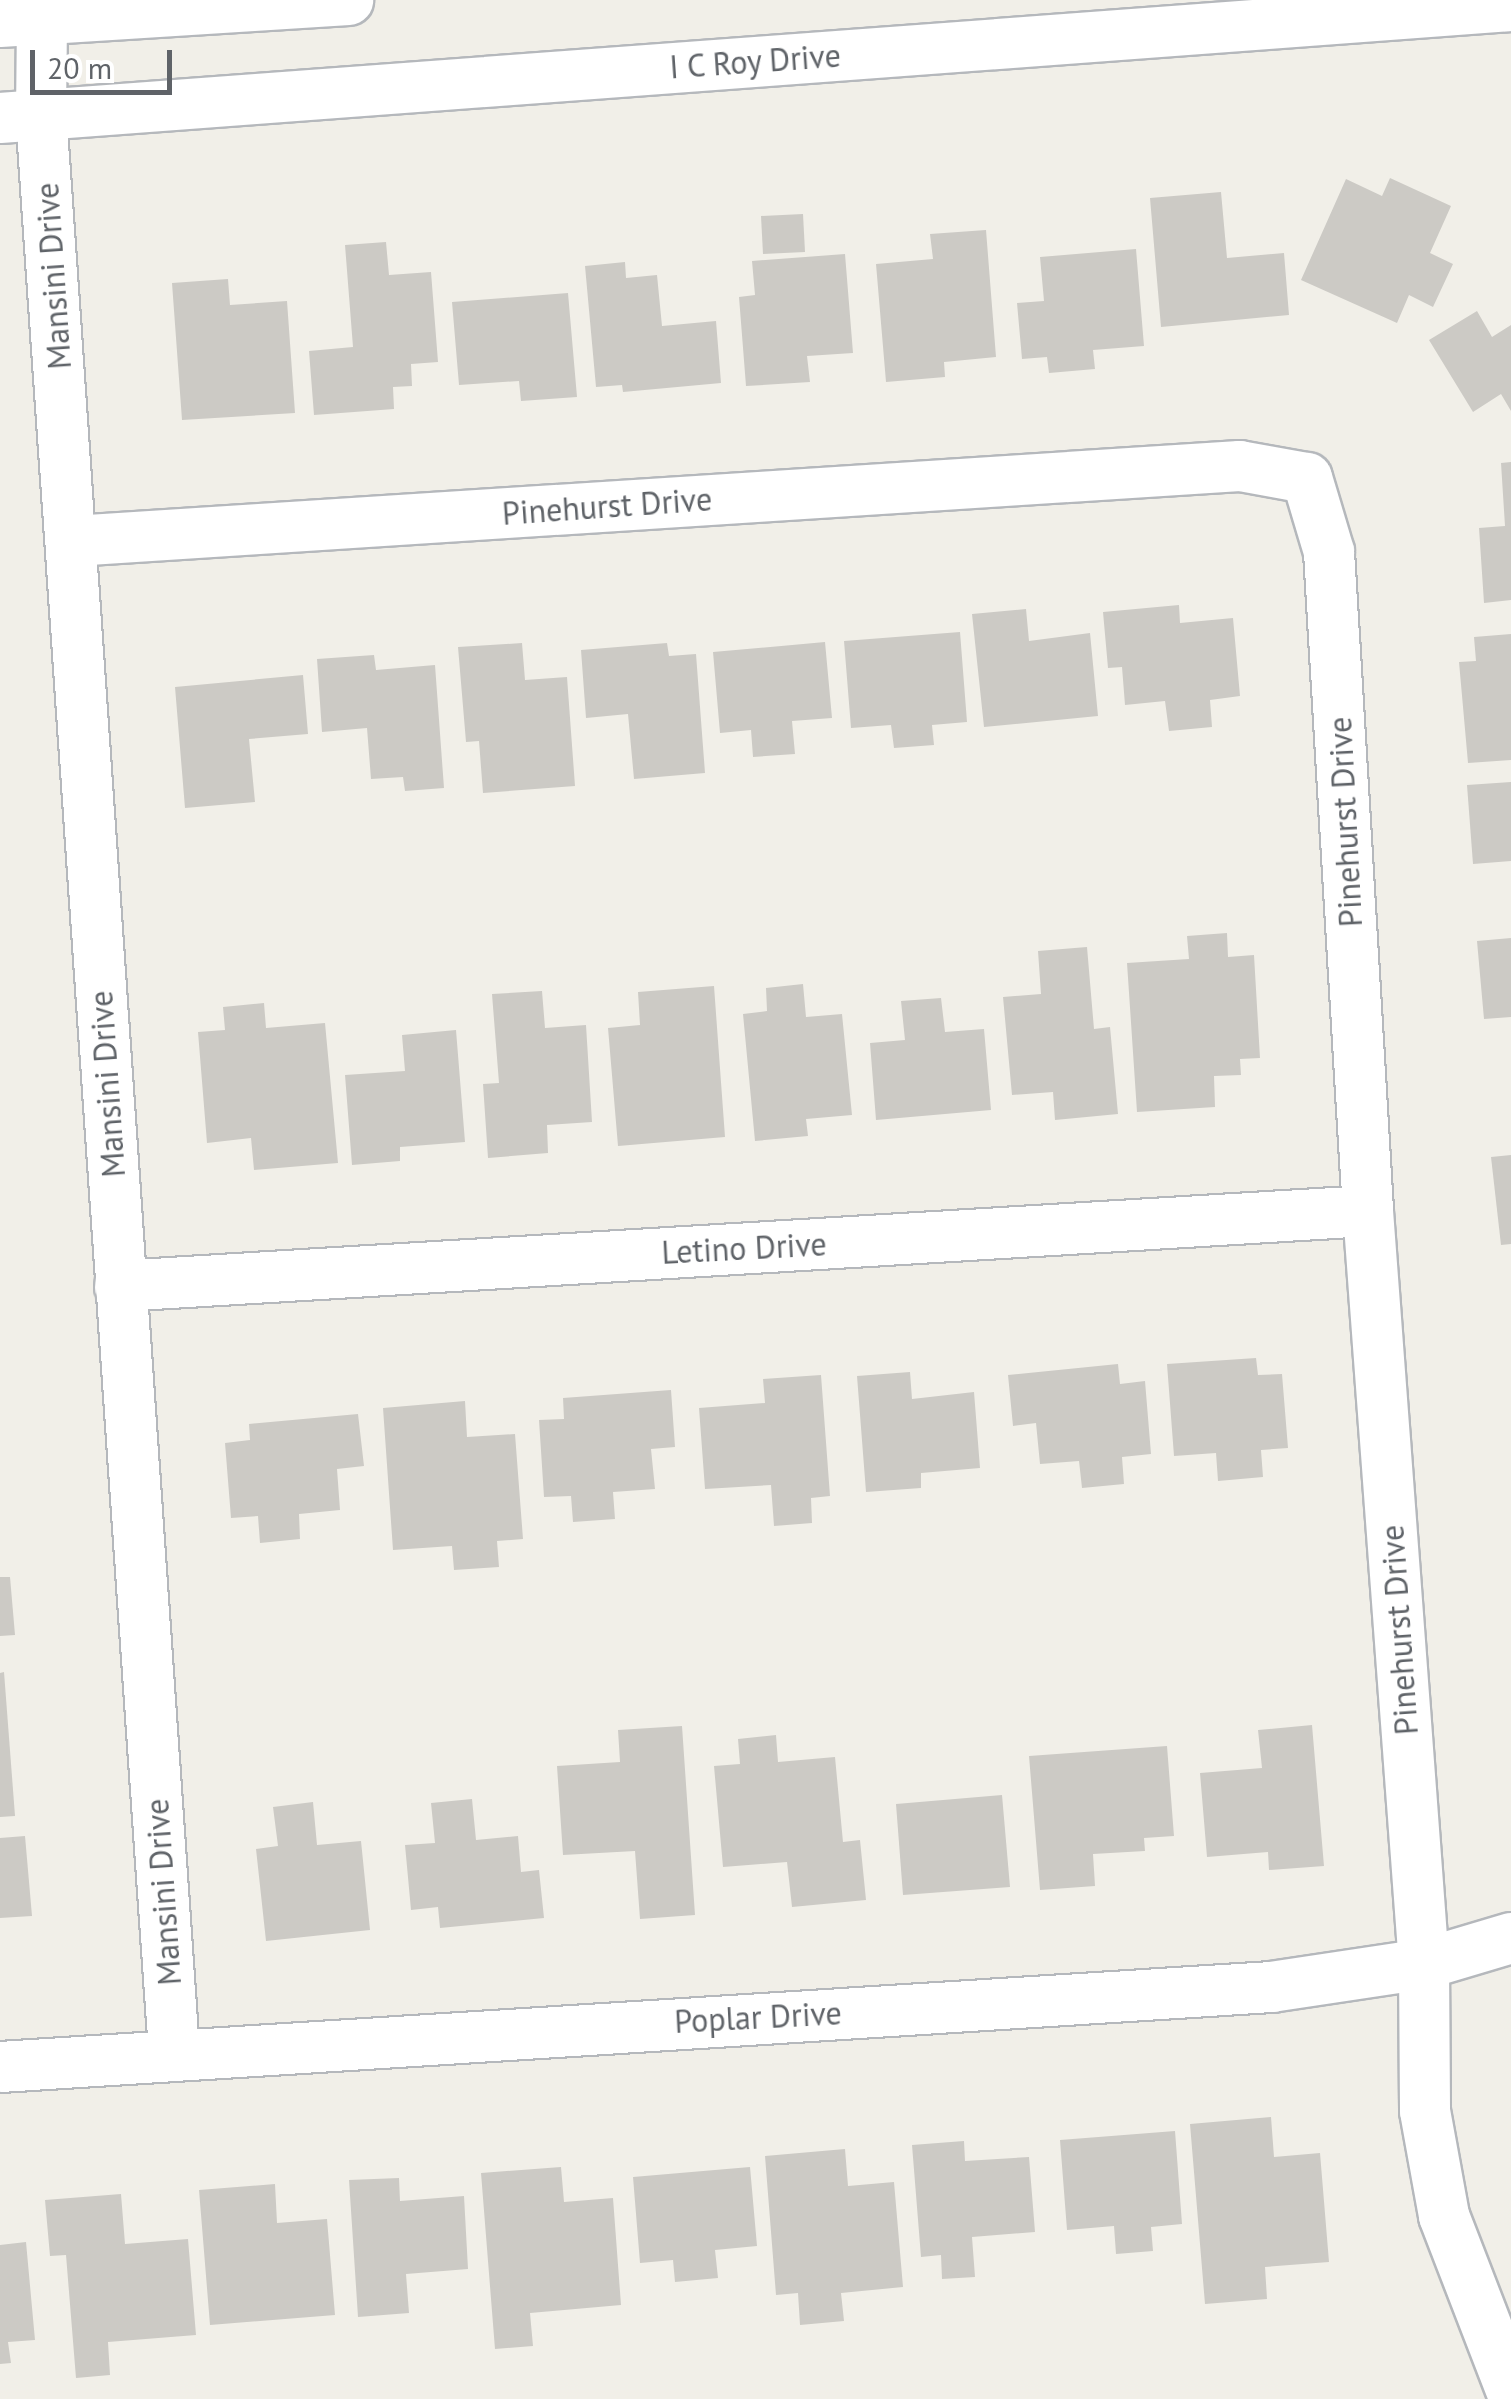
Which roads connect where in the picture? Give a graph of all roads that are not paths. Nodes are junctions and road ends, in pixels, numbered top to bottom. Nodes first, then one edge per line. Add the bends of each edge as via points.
1 (348, 0) edge
2 (1511, 6) edge
3 (26, 14) edge
4 (1086, 18) edge
5 (21, 116) edge
6 (73, 541) junction
7 (1368, 1211) junction
8 (120, 1286) junction
9 (1511, 1938) edge
10 (1424, 1964) junction
11 (174, 2053) junction
12 (0, 2068) edge
13 (1511, 2390) edge

1 - 3 street
2 - 4 street, I C Roy Drive
3 - 5 street, Mansini Drive
4 - 5 street, I C Roy Drive
5 - 6 street, Mansini Drive
6 - 7 street, Pinehurst Drive via 1240,466 1306,478 1330,552
6 - 8 street, Mansini Drive
7 - 8 street, Letino Drive
7 - 10 street, Pinehurst Drive
8 - 11 street, Mansini Drive
9 - 10 street, Poplar Drive
10 - 11 street, Poplar Drive via 1271,1987
10 - 13 street, Pinehurst Drive via 1426,2111 1444,2216
11 - 12 street, Poplar Drive

